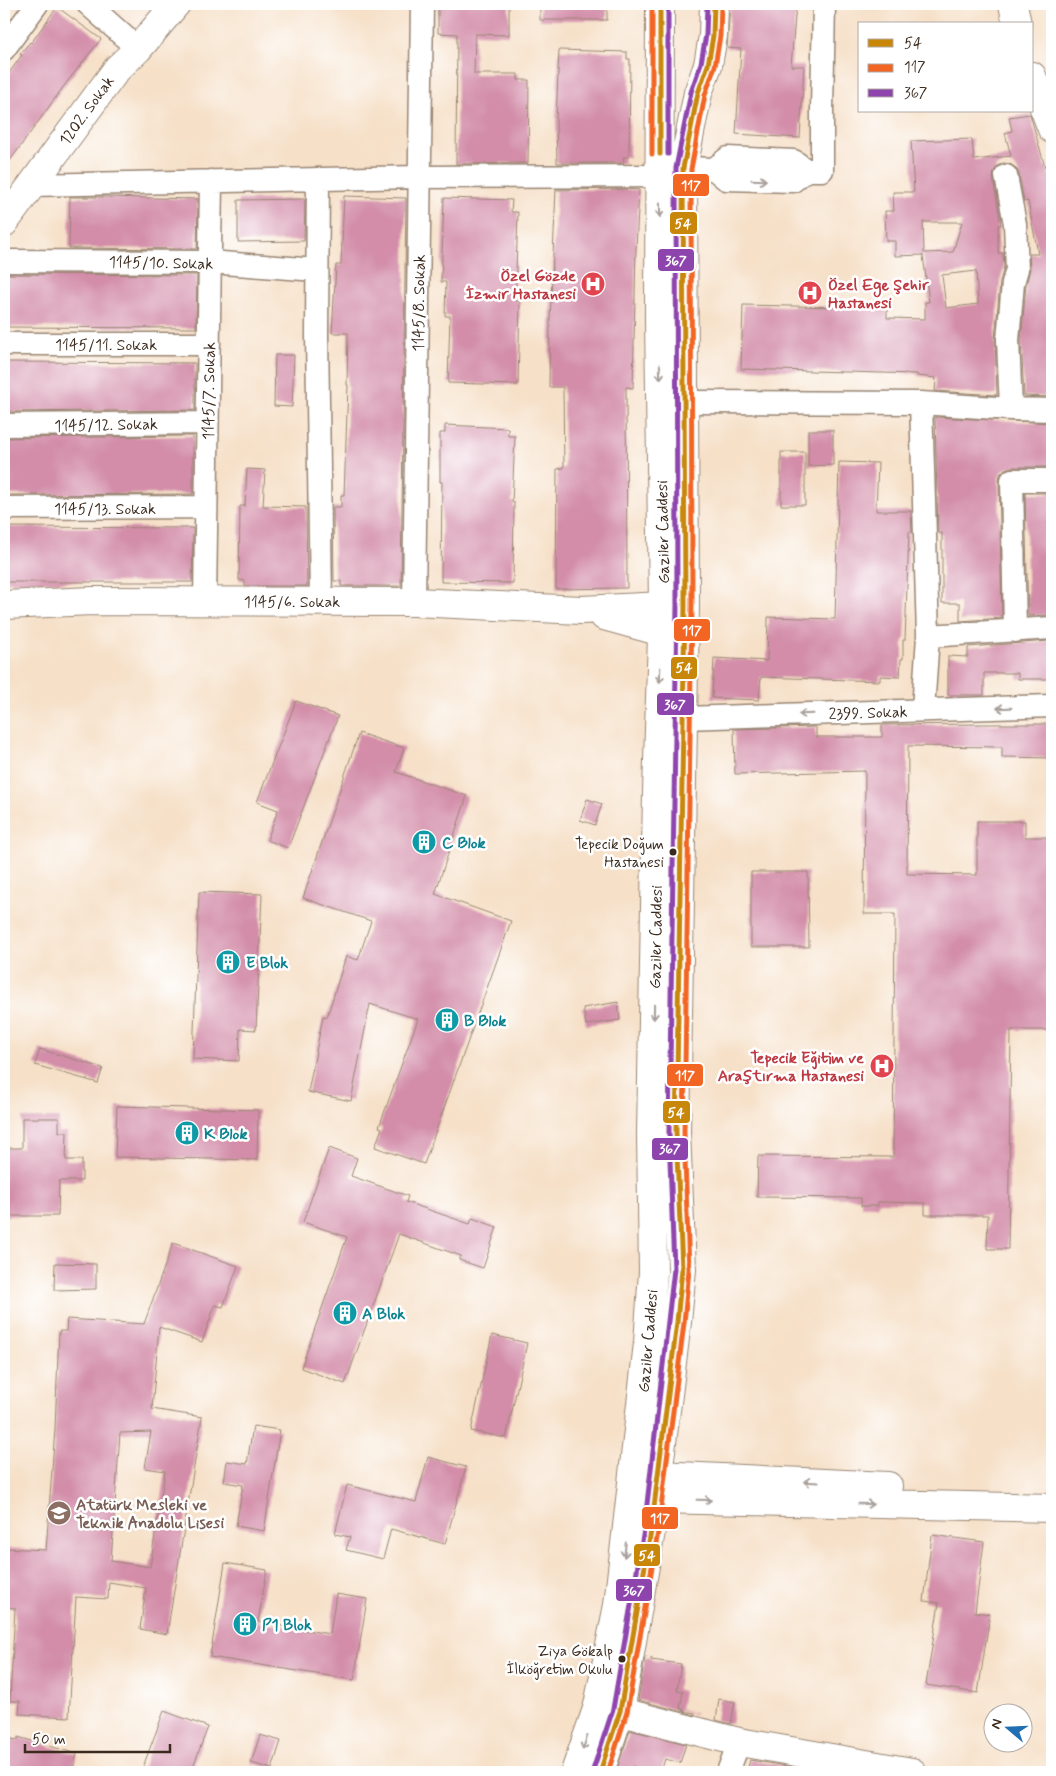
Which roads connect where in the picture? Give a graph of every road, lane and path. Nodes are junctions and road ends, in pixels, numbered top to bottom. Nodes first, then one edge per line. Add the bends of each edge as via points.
1 (37, 4) edge
2 (88, 4) edge
3 (176, 4) edge
4 (422, 4) edge
5 (660, 4) edge
6 (714, 4) edge
7 (824, 4) edge
8 (1014, 4) edge
9 (1017, 22) edge
10 (4, 49) edge
11 (138, 49) junction
12 (1034, 81) edge
13 (1052, 129) edge
14 (672, 172) junction
15 (1006, 176) dead end
16 (419, 177) junction
17 (318, 179) junction
18 (211, 181) junction
19 (31, 185) junction
20 (4, 223) edge
21 (4, 261) edge
22 (209, 262) junction
23 (317, 270) junction
24 (4, 344) edge
25 (208, 344) junction
26 (684, 402) junction
27 (921, 403) junction
28 (1011, 409) junction
29 (1052, 410) edge
30 (207, 423) junction
31 (4, 426) edge
32 (1052, 480) edge
33 (206, 507) junction
34 (4, 508) edge
35 (205, 601) junction
36 (321, 601) junction
37 (414, 602) junction
38 (4, 604) edge
39 (674, 605) junction
40 (581, 610) junction
41 (1052, 628) edge
42 (1014, 631) junction
43 (662, 632) junction
44 (928, 636) junction
45 (1052, 706) edge
46 (923, 710) junction
47 (684, 718) junction
48 (646, 1490) junction
49 (1052, 1493) edge
50 (1052, 1508) edge
51 (609, 1708) junction
52 (739, 1742) junction
53 (575, 1772) edge
54 (600, 1772) edge
55 (728, 1772) edge
56 (912, 1772) edge

1 - 10 street
2 - 11 street
3 - 11 main road, 1202. Sokak
4 - 16 street, 1145/8. Sokak
5 - 14 main road, Gaziler Caddesi
6 - 14 main road, Gaziler Caddesi via 714,36 708,65
7 - 14 street via 822,170 806,170 793,181 726,179 714,169
8 - 9 main road
11 - 19 main road, 1202. Sokak via 116,69
12 - 13 main road
14 - 16 street
14 - 26 main road, Gaziler Caddesi
14 -> 39 main road, Gaziler Caddesi via 659,320
15 - 28 street via 1015,224 1017,269 1012,283 1008,340
16 - 17 street
16 - 37 street, 1145/8. Sokak
17 - 18 street
17 - 23 street
18 - 19 street
18 - 22 street, 1145/7. Sokak
19 - 20 main road, 1202. Sokak
21 - 22 street, 1145/10. Sokak
22 - 23 street, 1145/10. Sokak
22 - 25 street, 1145/7. Sokak
23 - 36 street
24 - 25 street, 1145/11. Sokak
25 - 30 street, 1145/7. Sokak
26 - 27 street
26 - 39 main road, Gaziler Caddesi
27 - 28 street
27 - 44 street
28 - 29 street
30 - 31 street, 1145/12. Sokak
30 - 33 street, 1145/7. Sokak
32 - 42 street via 1012,480
33 - 34 street, 1145/13. Sokak
33 - 35 street, 1145/7. Sokak
35 - 36 main road, 1145/6. Sokak
35 - 38 main road, 1145/6. Sokak
36 - 37 main road, 1145/6. Sokak
37 - 40 main road, 1145/6. Sokak
39 - 40 main road, 1145/6. Sokak
39 - 43 main road, Gaziler Caddesi
39 - 47 main road, Gaziler Caddesi
40 - 43 main road, 1145/6. Sokak
41 - 42 street
42 - 44 street
43 -> 48 main road, Gaziler Caddesi via 651,1135 653,1272
44 - 46 street
45 -> 46 street, 2399. Sokak
46 -> 47 street, 2399. Sokak
47 - 48 main road, Gaziler Caddesi via 676,1132 682,1269 677,1322
49 -> 48 main road
48 -> 50 main road
48 - 51 main road, Gaziler Caddesi via 651,1531
51 - 52 main road
51 -> 53 main road, Gaziler Caddesi
51 - 54 main road, Gaziler Caddesi
52 - 55 street
52 - 56 main road

